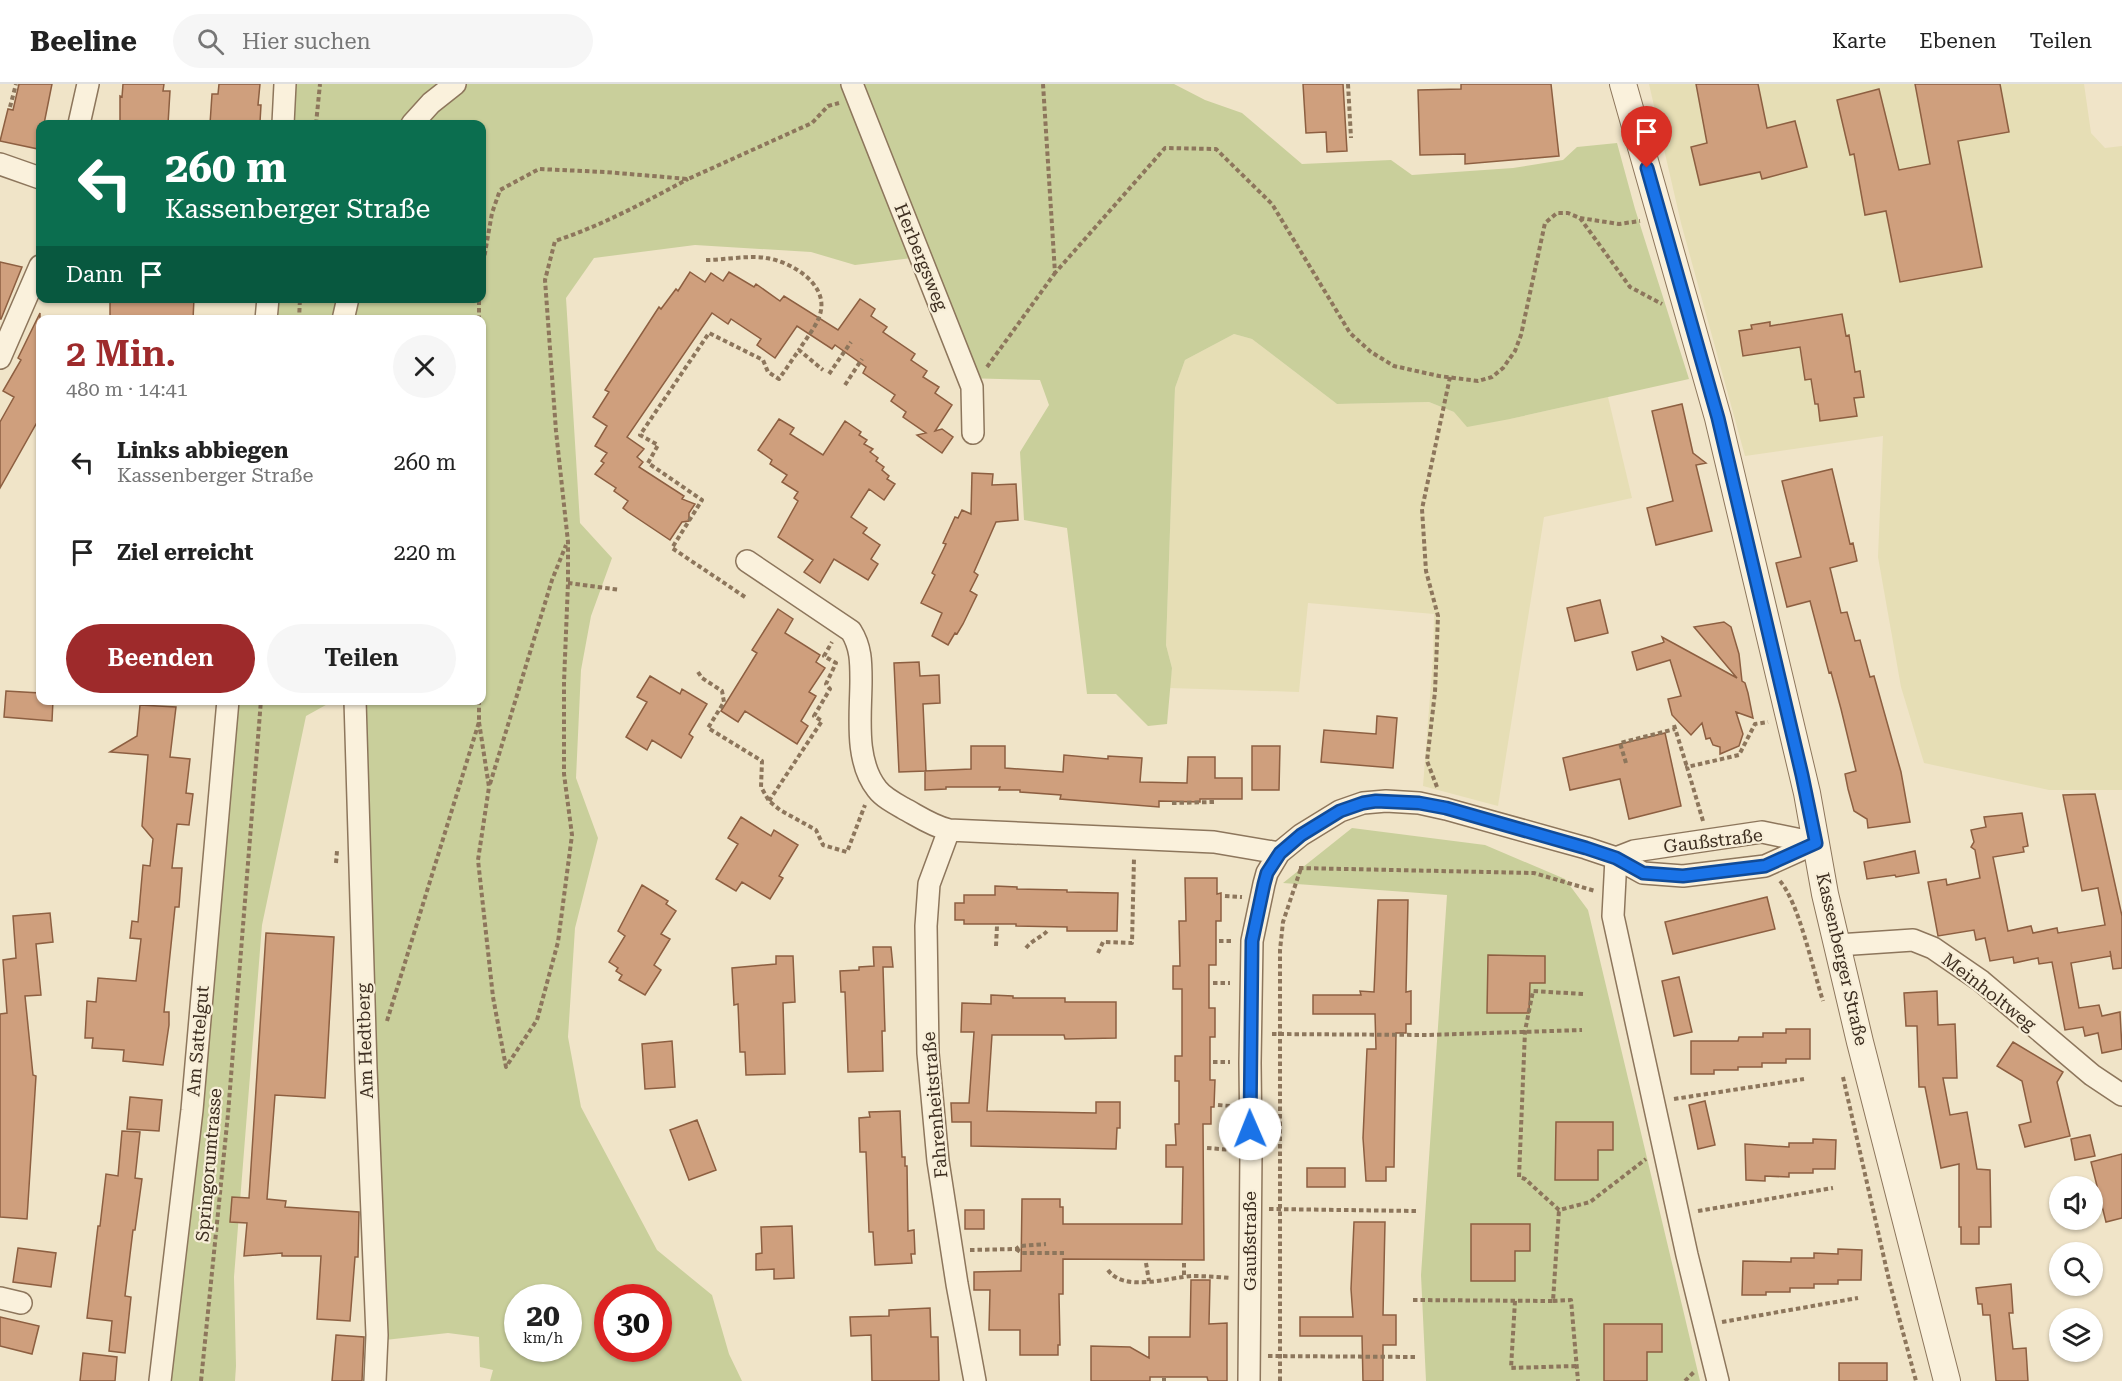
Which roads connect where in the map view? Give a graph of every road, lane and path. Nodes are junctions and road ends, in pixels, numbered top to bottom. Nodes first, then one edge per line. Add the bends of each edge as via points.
1 (16, 84) edge
2 (88, 84) edge
3 (285, 84) edge
4 (320, 84) edge
5 (455, 84) edge
6 (1043, 84) edge
7 (1348, 84) edge
8 (1623, 84) edge
9 (855, 91) edge
10 (10, 107) dead end
11 (80, 120) edge
12 (283, 120) edge
13 (316, 120) edge
14 (416, 120) edge
15 (1351, 138) dead end
16 (0, 164) edge
17 (36, 177) edge
18 (688, 179) junction
19 (1662, 217) junction
20 (1580, 218) junction
21 (486, 247) edge
22 (706, 260) dead end
23 (1055, 273) junction
24 (36, 275) edge
25 (1689, 318) junction
26 (851, 342) dead end
27 (799, 350) junction
28 (0, 358) edge
29 (862, 359) dead end
30 (823, 369) dead end
31 (829, 374) dead end
32 (1450, 377) junction
33 (845, 385) dead end
34 (972, 387) junction
35 (973, 433) dead end
36 (568, 542) junction
37 (747, 561) dead end
38 (568, 583) junction
39 (620, 590) dead end
40 (745, 597) dead end
41 (846, 626) junction
42 (698, 672) dead end
43 (228, 705) edge
44 (261, 705) edge
45 (355, 705) edge
46 (479, 705) edge
47 (1790, 721) junction
48 (479, 722) junction
49 (1626, 763) dead end
50 (1687, 766) junction
51 (873, 783) junction
52 (489, 787) junction
53 (769, 801) junction
54 (1214, 802) dead end
55 (1173, 803) dead end
56 (1446, 808) junction
57 (949, 830) junction
58 (1135, 837) junction
59 (1708, 840) junction
60 (1816, 843) junction
61 (1616, 858) junction
62 (1276, 859) junction
63 (1765, 866) junction
64 (1301, 868) junction
65 (1614, 896) junction
66 (997, 926) dead end
67 (1049, 929) dead end
68 (1838, 945) junction
69 (996, 946) dead end
70 (1026, 948) dead end
71 (1098, 953) dead end
72 (1583, 994) dead end
73 (1823, 1001) dead end
74 (1582, 1030) dead end
75 (1526, 1031) junction
76 (384, 1032) dead end
77 (1250, 1034) junction
78 (1280, 1035) junction
79 (1842, 1072) dead end
80 (1804, 1079) dead end
81 (2122, 1095) edge
82 (1654, 1102) junction
83 (1663, 1146) junction
84 (1833, 1188) dead end
85 (1251, 1209) junction
86 (1280, 1209) junction
87 (1559, 1210) junction
88 (1416, 1211) dead end
89 (1678, 1214) junction
90 (1046, 1244) dead end
91 (1016, 1249) junction
92 (952, 1250) junction
93 (1065, 1253) dead end
94 (1146, 1263) dead end
95 (1184, 1263) dead end
96 (1108, 1270) dead end
97 (1184, 1278) junction
98 (1250, 1278) junction
99 (1149, 1281) junction
100 (0, 1298) edge
101 (1858, 1298) dead end
102 (1413, 1300) dead end
103 (1515, 1300) junction
104 (1553, 1301) junction
105 (21, 1303) dead end
106 (1704, 1325) junction
107 (1250, 1356) junction
108 (1280, 1356) junction
109 (1416, 1357) dead end
110 (1576, 1366) junction
111 (160, 1381) edge
112 (201, 1381) edge
113 (375, 1381) edge
114 (975, 1381) edge
115 (1249, 1381) edge
116 (1281, 1381) edge
117 (1578, 1381) edge
118 (1718, 1381) edge
119 (1916, 1381) edge
120 (1947, 1381) edge

1 - 10 path
2 - 11 street
3 - 12 street
4 - 13 path
5 - 14 street
6 - 23 path
7 - 15 path
8 - 19 street, Kassenberger Straße
9 - 18 path via 828,106 812,123
9 - 34 street, Herbergsweg
16 - 17 street
18 - 21 path via 539,170 500,190
18 - 36 path via 578,233 555,240 545,280
19 - 20 path via 1619,224
19 - 25 street, Kassenberger Straße
20 - 25 path via 1629,288
20 - 32 path via 1557,213 1545,223 1521,335 1503,368 1478,381
22 - 27 path via 781,260 802,273 817,290 821,308
23 - 32 path via 1164,148 1216,149 1272,204 1350,333 1394,366
23 - 34 path
24 - 28 street
25 - 47 street, Kassenberger Straße via 1718,418
26 - 31 path
27 - 30 path
27 - 40 path via 779,379 768,372 763,360 709,333 640,435 658,445 648,463 702,500 672,548
29 - 33 path
32 - 56 path via 1422,509 1426,571 1438,616 1436,692 1427,761
34 - 35 street, Herbergsweg
36 - 38 path
36 - 52 path via 552,580
37 - 41 street
38 - 39 path
38 - 52 path via 564,762 572,835 558,942 537,1020 506,1067 493,997 478,860
41 - 51 street via 860,649 863,758
41 - 53 path via 824,656 836,663 826,684 830,689 814,717 822,721
42 - 53 path via 722,691 724,702 708,728 762,761 761,787
43 - 111 street, Am Sattelgut via 192,1110
44 - 112 path, Springorumtrasse via 228,1114
45 - 113 street, Am Hedtberg via 377,1335
46 - 48 path
47 - 50 path via 1755,724 1739,754
47 - 60 street, Kassenberger Straße
48 - 52 path
48 - 76 path
49 - 50 path via 1620,743 1675,727
50 - 59 path
51 - 53 path via 847,852 823,845 816,830
51 - 57 street via 898,805
54 - 55 path
56 - 61 street, Gaußstraße
56 - 62 street, Gaußstraße via 1401,802 1363,803 1340,811 1301,835
57 - 58 street
57 - 92 street, Fahrenheitstraße via 929,884 926,944 931,1086
58 - 62 street via 1214,842
58 - 71 path via 1132,943 1103,942
59 - 60 street, Gaußstraße via 1762,832
59 - 61 street, Gaußstraße via 1634,851
60 - 63 street, Gaußstraße
60 - 68 street, Kassenberger Straße
61 - 63 street, Gaußstraße via 1643,873 1683,876
61 - 65 street
62 - 64 path
62 - 77 street, Gaußstraße via 1262,891 1252,941
63 - 73 path via 1786,888 1793,902
64 - 65 path via 1534,873
64 - 78 path via 1283,922
65 - 82 street via 1613,916
66 - 69 path
67 - 70 path
68 - 81 street, Meinholtweg via 1913,940 1933,948 1982,981 2092,1075
68 - 120 street, Kassenberger Straße
72 - 75 path via 1533,991
74 - 75 path
75 - 78 path
75 - 87 path via 1519,1177
77 - 78 path
77 - 85 street, Gaußstraße
78 - 86 path
79 - 119 path
80 - 82 path
82 - 83 street
83 - 87 path via 1590,1202
83 - 89 street
84 - 89 path
85 - 86 path
85 - 98 street, Gaußstraße
86 - 88 path
86 - 108 path
87 - 104 path
89 - 106 street
90 - 91 path
91 - 92 path
91 - 93 path via 1022,1253
92 - 114 street, Fahrenheitstraße
94 - 99 path
95 - 97 path
96 - 99 path via 1121,1280
97 - 98 path
97 - 99 path
98 - 107 street, Gaußstraße
100 - 105 street
101 - 106 path
102 - 103 path
103 - 104 path
103 - 110 path via 1511,1368
104 - 110 path via 1571,1300
106 - 118 street
107 - 108 path
107 - 115 street, Gaußstraße
108 - 109 path
108 - 116 path
110 - 117 path

